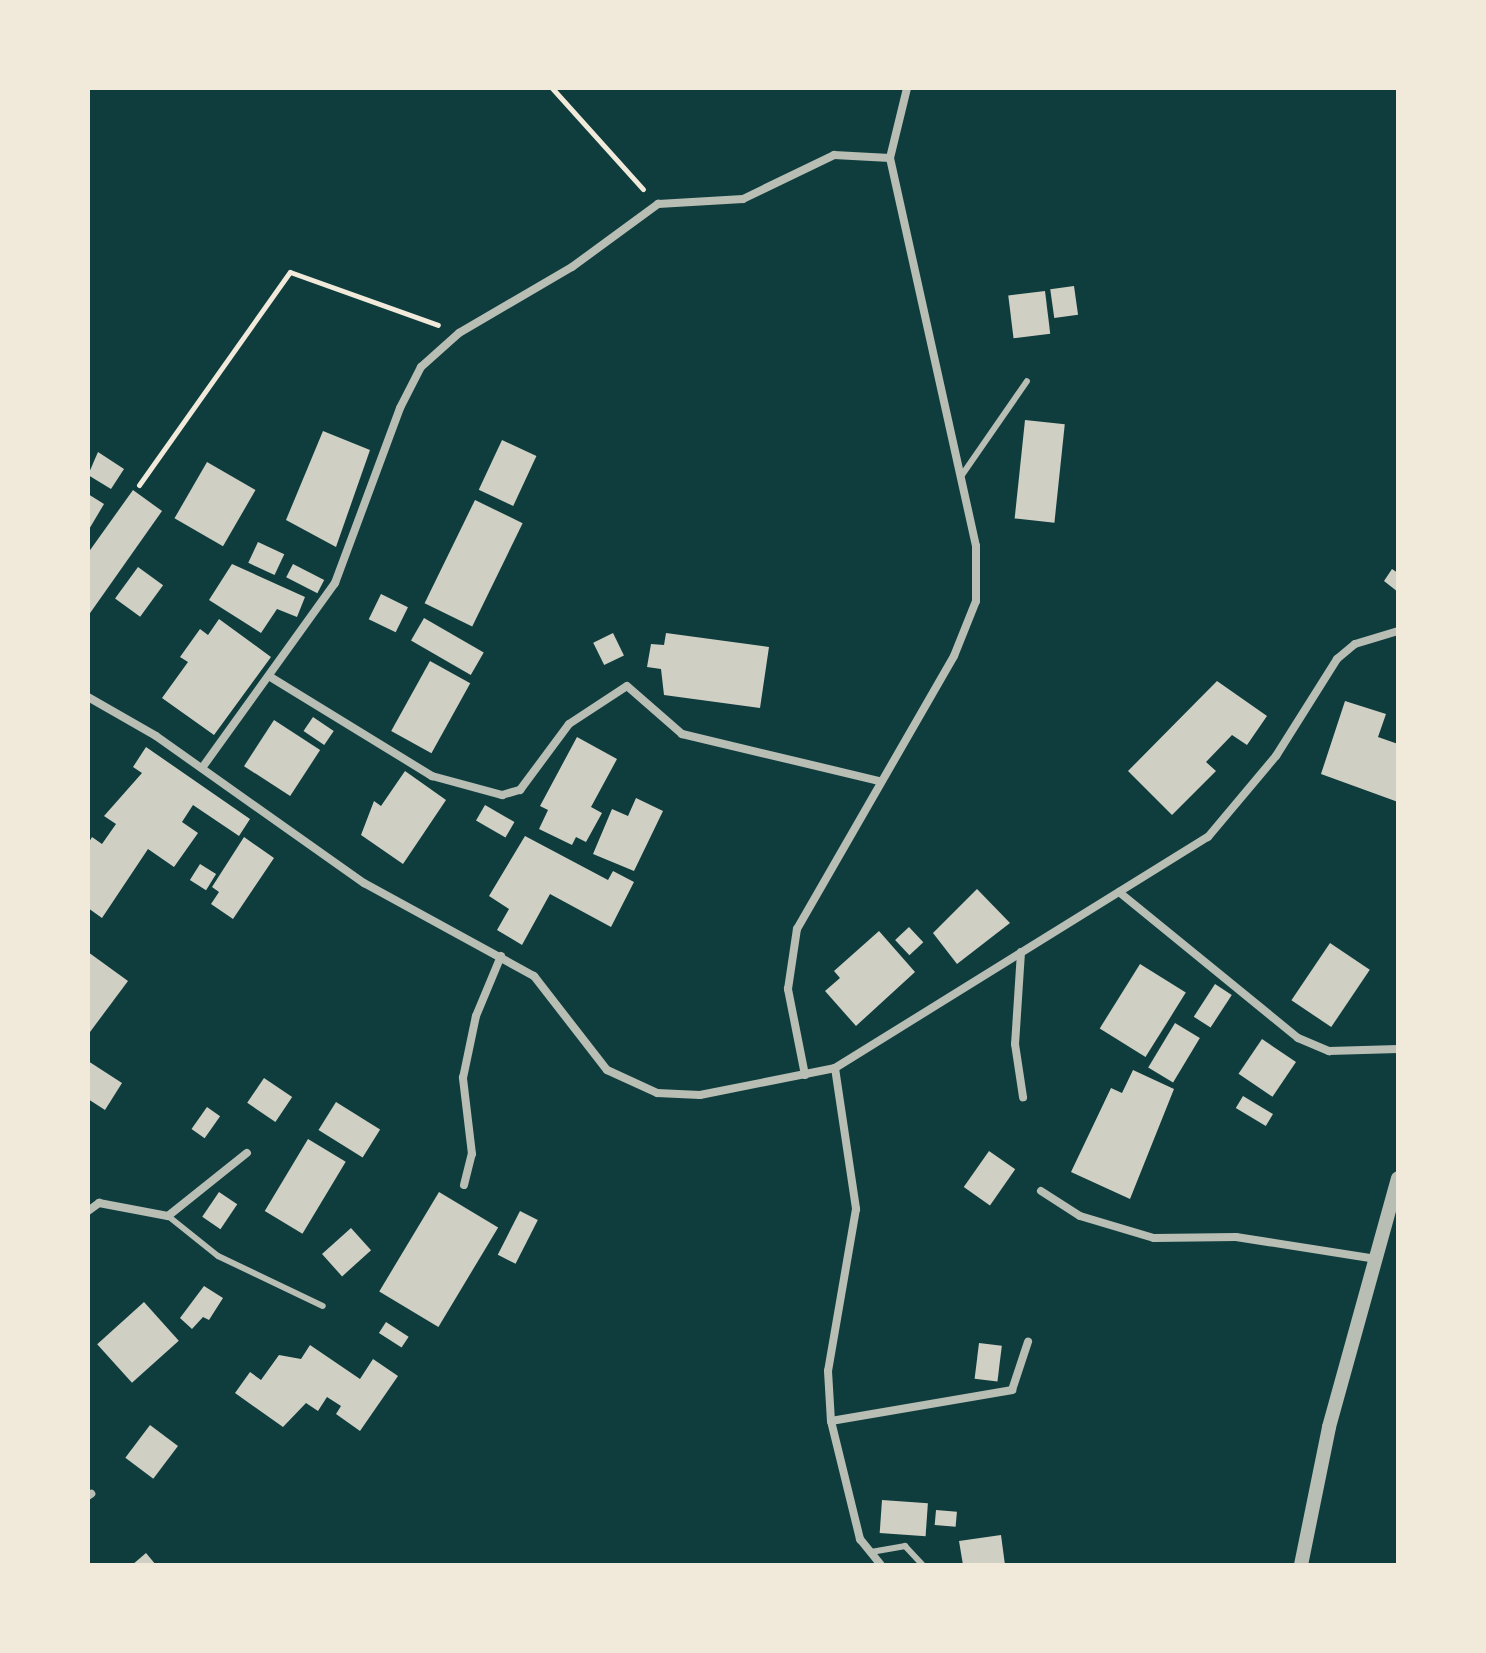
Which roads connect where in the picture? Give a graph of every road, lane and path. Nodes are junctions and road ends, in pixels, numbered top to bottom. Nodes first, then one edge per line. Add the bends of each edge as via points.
1 (552, 88) edge
2 (907, 88) edge
3 (890, 158) junction
4 (658, 204) junction
5 (459, 333) junction
6 (1027, 381) dead end
7 (962, 475) junction
8 (139, 485) dead end
9 (1398, 631) edge
10 (272, 678) junction
11 (88, 697) edge
12 (202, 768) junction
13 (879, 781) junction
14 (1119, 892) junction
15 (1021, 952) junction
16 (501, 956) junction
17 (1398, 1049) edge
18 (835, 1068) junction
19 (805, 1075) junction
20 (1023, 1097) dead end
21 (247, 1153) dead end
22 (1398, 1178) edge
23 (464, 1185) dead end
24 (1041, 1191) dead end
25 (88, 1211) edge
26 (168, 1216) junction
27 (1376, 1259) junction
28 (323, 1306) dead end
29 (1028, 1342) dead end
30 (831, 1421) junction
31 (871, 1552) junction
32 (881, 1565) edge
33 (923, 1565) edge
34 (1301, 1565) edge

1 - 4 path
2 - 3 street
3 - 4 street via 834,155 743,199
3 - 7 street
4 - 5 street via 572,267
5 - 8 path via 290,272
5 - 10 street via 421,367 335,583
6 - 7 lane
7 - 13 street via 976,546 976,601 954,656
9 - 14 street via 1355,644 1337,659 1276,756 1208,837
10 - 12 street
10 - 13 street via 432,776 502,795 520,790 569,724 627,686 682,734
11 - 12 street
12 - 16 street via 364,883
13 - 19 street via 823,876 790,956 788,989
14 - 15 street
14 - 17 street via 1298,1038 1329,1051
15 - 18 street
15 - 20 street via 1015,1044
16 - 19 street via 534,976 607,1070 632,1085 700,1095
16 - 23 street via 476,1016 463,1078 472,1154
18 - 19 street
18 - 30 street via 856,1209 828,1371
21 - 26 street
22 - 27 street
24 - 27 street via 1080,1216 1154,1238 1236,1237
25 - 26 street via 99,1203
26 - 28 lane via 218,1256
27 - 34 street
29 - 30 street via 1012,1390
30 - 31 street via 860,1539
31 - 32 street
31 - 33 lane via 905,1546

